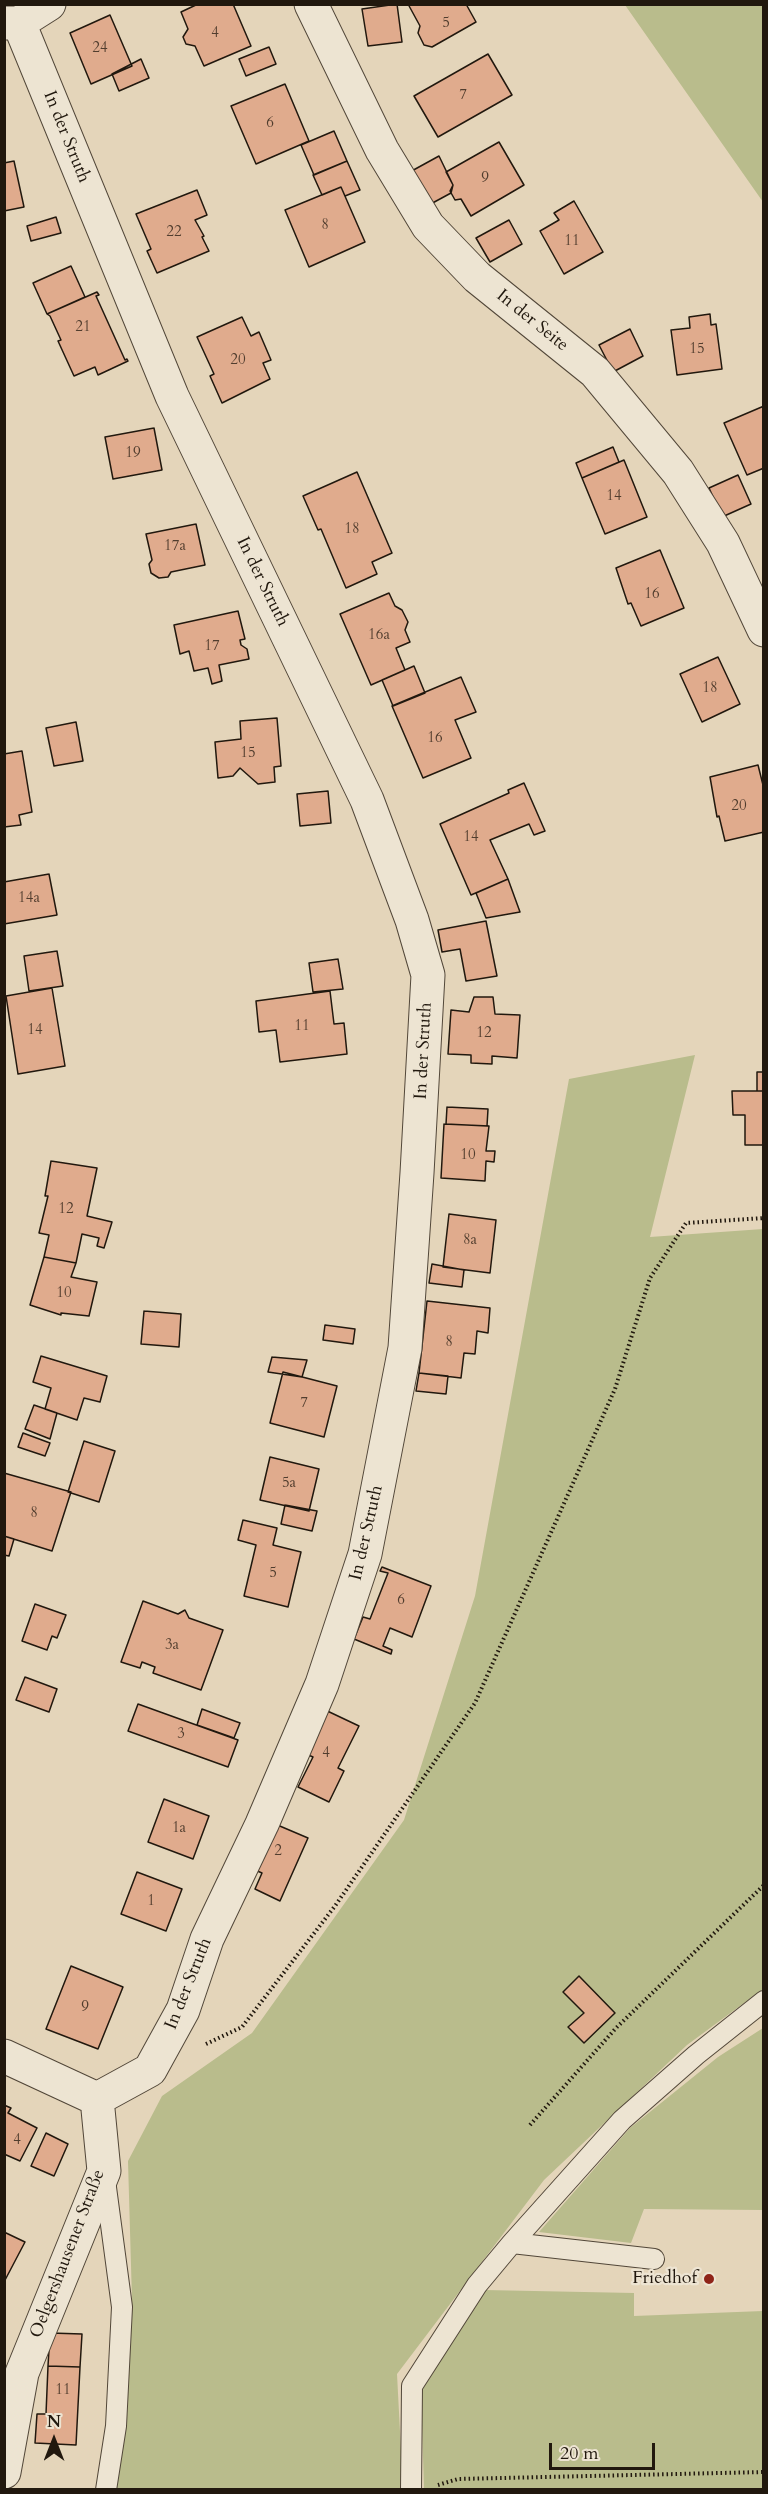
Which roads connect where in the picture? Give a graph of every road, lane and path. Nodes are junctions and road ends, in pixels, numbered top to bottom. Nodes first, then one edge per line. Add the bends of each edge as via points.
1 (49, 4) edge
2 (311, 4) edge
3 (12, 23) edge
4 (764, 630) edge
5 (764, 1218) edge
6 (764, 1885) edge
7 (764, 2001) edge
8 (201, 2046) dead end
9 (4, 2056) edge
10 (97, 2099) junction
11 (530, 2125) dead end
12 (104, 2171) junction
13 (512, 2242) junction
14 (654, 2259) dead end
15 (4, 2472) edge
16 (764, 2472) edge
17 (431, 2487) dead end
18 (106, 2490) edge
19 (411, 2490) edge

1 - 3 street
2 - 4 street, In der Seite via 382,150 428,226 477,277 595,372 633,417 678,472 723,543
3 - 10 street, In der Struth via 172,396 367,800 428,975 405,1348 365,1554 322,1684 207,1939 183,2010 150,2070
5 - 8 path via 686,1223 650,1278 615,1389 475,1703 335,1906 242,2027
6 - 11 path via 616,2028
7 - 13 lane via 622,2120
9 - 10 street
10 - 12 street, Oelgershausener Straße
12 - 15 street, Oelgershausener Straße via 22,2373
12 - 18 lane via 122,2307 116,2426
13 - 14 lane
13 - 19 lane via 477,2285 412,2386
16 - 17 path via 458,2480

